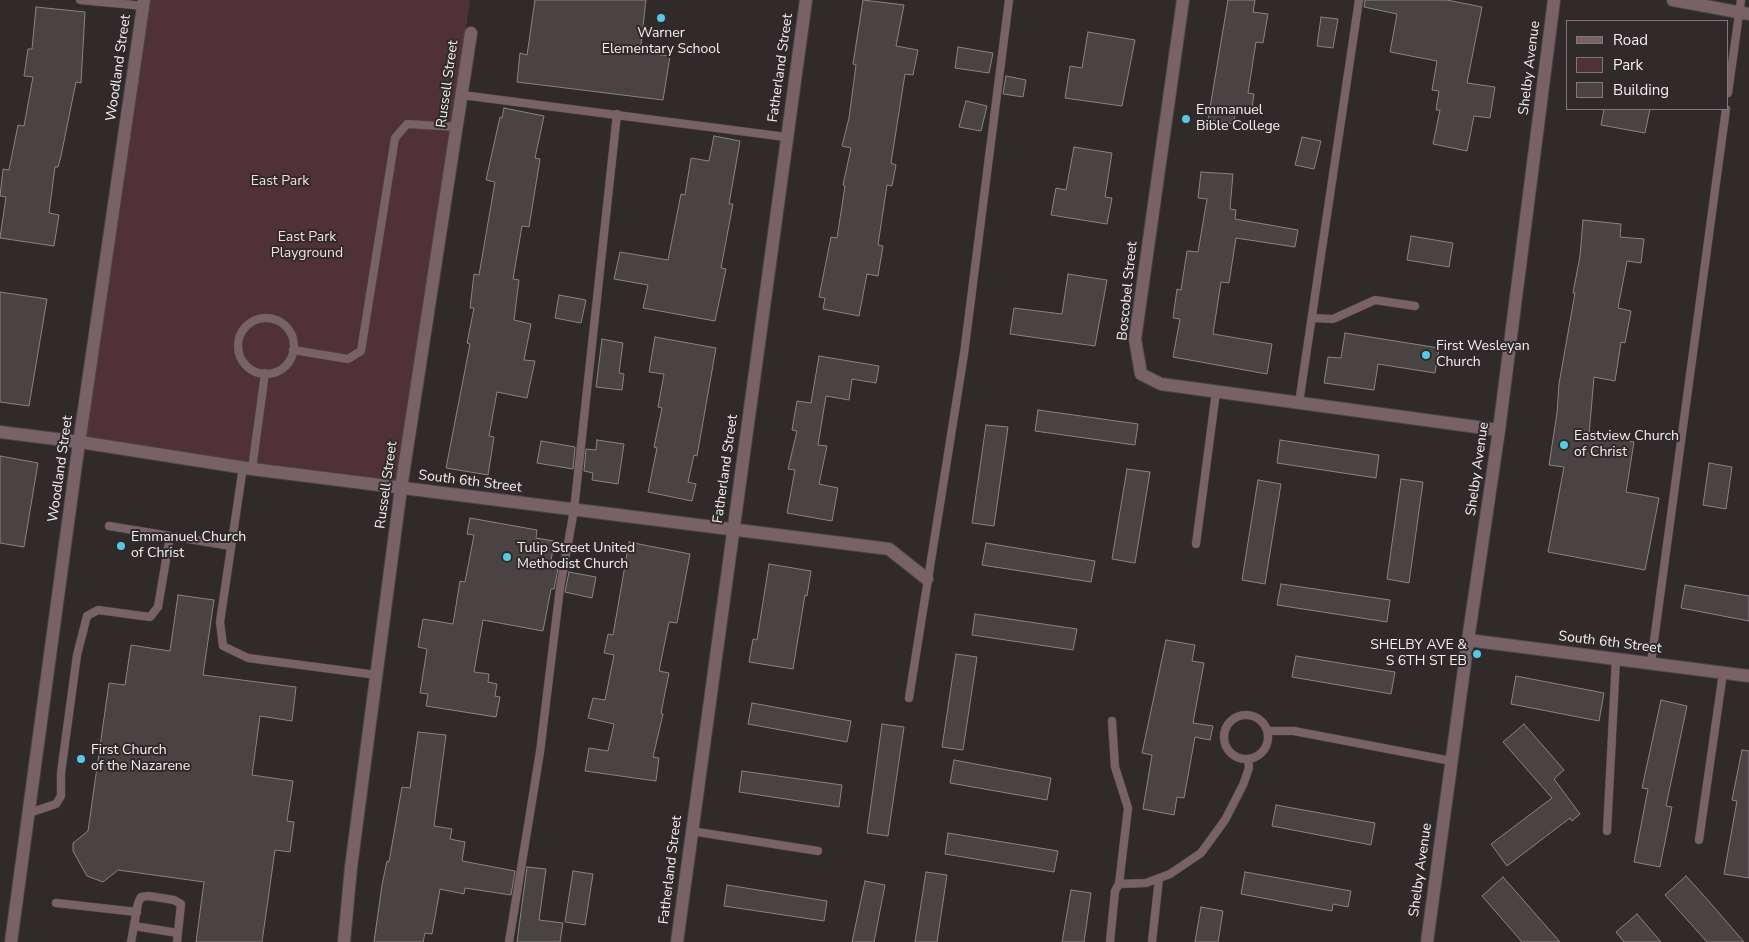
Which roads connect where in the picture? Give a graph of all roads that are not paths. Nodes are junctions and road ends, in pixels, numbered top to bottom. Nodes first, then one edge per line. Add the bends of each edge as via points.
1 (80, 0) edge
2 (806, 0) edge
3 (1008, 0) edge
4 (1182, 0) edge
5 (1359, 0) edge
6 (1554, 0) edge
7 (1673, 0) edge
8 (1741, 0) edge
9 (144, 3) edge
10 (1744, 14) edge
11 (471, 33) dead end
12 (1729, 88) edge
13 (462, 95) junction
14 (1726, 110) edge
15 (618, 114) junction
16 (457, 127) junction
17 (786, 137) junction
18 (1415, 306) dead end
19 (1312, 318) junction
20 (293, 350) junction
21 (265, 373) junction
22 (1216, 392) junction
23 (1299, 403) junction
24 (1499, 430) junction
25 (0, 432) edge
26 (80, 442) junction
27 (248, 468) junction
28 (401, 488) junction
29 (574, 510) junction
30 (109, 526) dead end
31 (732, 530) junction
32 (170, 536) junction
33 (1196, 544) dead end
34 (231, 546) junction
35 (927, 579) junction
36 (1468, 640) junction
37 (1616, 659) junction
38 (1651, 663) junction
39 (1723, 673) junction
40 (377, 676) junction
41 (1749, 676) edge
42 (909, 698) dead end
43 (1112, 721) dead end
44 (1268, 731) junction
45 (1248, 759) junction
46 (1451, 761) junction
47 (30, 813) junction
48 (691, 831) junction
49 (1607, 831) dead end
50 (1699, 840) dead end
51 (818, 851) dead end
52 (1159, 878) junction
53 (1119, 884) junction
54 (56, 903) dead end
55 (137, 912) junction
56 (134, 926) junction
57 (178, 933) junction
58 (10, 942) edge
59 (130, 942) edge
60 (177, 942) edge
61 (344, 942) edge
62 (509, 942) edge
63 (676, 942) edge
64 (1110, 942) edge
65 (1152, 942) edge
66 (1427, 942) edge

1 - 9 lane
2 - 17 street, Fatherland Street
3 - 35 lane via 964,354
4 - 22 street, Boscobel Street via 1135,339 1141,374 1161,384
5 - 19 lane
6 - 24 street, Shelby Avenue
7 - 10 street
8 - 10 lane
9 - 26 street, Woodland Street
10 - 12 lane
11 - 13 street, Russell Street
13 - 15 lane
13 - 16 street, Russell Street
14 - 38 lane
15 - 17 lane
15 - 29 lane
16 - 20 lane via 407,124 395,138 361,351 348,359
16 - 28 street, Russell Street
17 - 31 street, Fatherland Street
18 - 19 lane via 1375,300 1333,319
19 - 23 lane
20 - 21 lane via 288,364 280,370
20 - 21 lane via 293,337 282,322 263,318 246,326 241,334 239,352 247,366
21 - 27 lane
22 - 23 street, Boscobel Street
22 - 33 lane
23 - 24 street, Boscobel Street
24 - 36 street, Shelby Avenue
25 - 26 street, South 6th Street
26 - 27 street, South 6th Street
26 - 47 street, Woodland Street
27 - 28 street, South 6th Street
27 - 34 lane
28 - 29 street, South 6th Street
28 - 40 street, Russell Street
29 - 31 street, South 6th Street
29 - 62 lane
30 - 32 lane
31 - 35 street, South 6th Street via 889,550
31 - 48 street, Fatherland Street
32 - 34 lane
32 - 47 lane via 158,607 150,617 98,610 87,616 81,633 61,773 62,796 56,804
34 - 40 lane via 220,622 223,646 248,658
35 - 42 lane
36 - 37 street, South 6th Street
36 - 46 street, Shelby Avenue
37 - 38 street, South 6th Street
37 - 49 lane
38 - 39 street, South 6th Street
39 - 41 street, South 6th Street
39 - 50 lane
40 - 61 street, Russell Street
43 - 53 lane via 1115,767 1128,808
44 - 45 lane via 1265,750
44 - 45 lane via 1256,717 1247,714 1230,721 1225,729 1225,747 1231,754
44 - 46 lane via 1294,731
45 - 52 lane via 1249,768 1243,786 1202,853
46 - 66 street, Shelby Avenue
47 - 58 street, Woodland Street
48 - 51 lane
48 - 63 street, Fatherland Street
52 - 53 lane via 1146,883
52 - 65 lane
53 - 64 lane via 1115,891
54 - 55 lane
55 - 56 lane
55 - 57 lane via 141,897 174,900 180,904
56 - 57 lane
56 - 59 lane
57 - 60 lane

